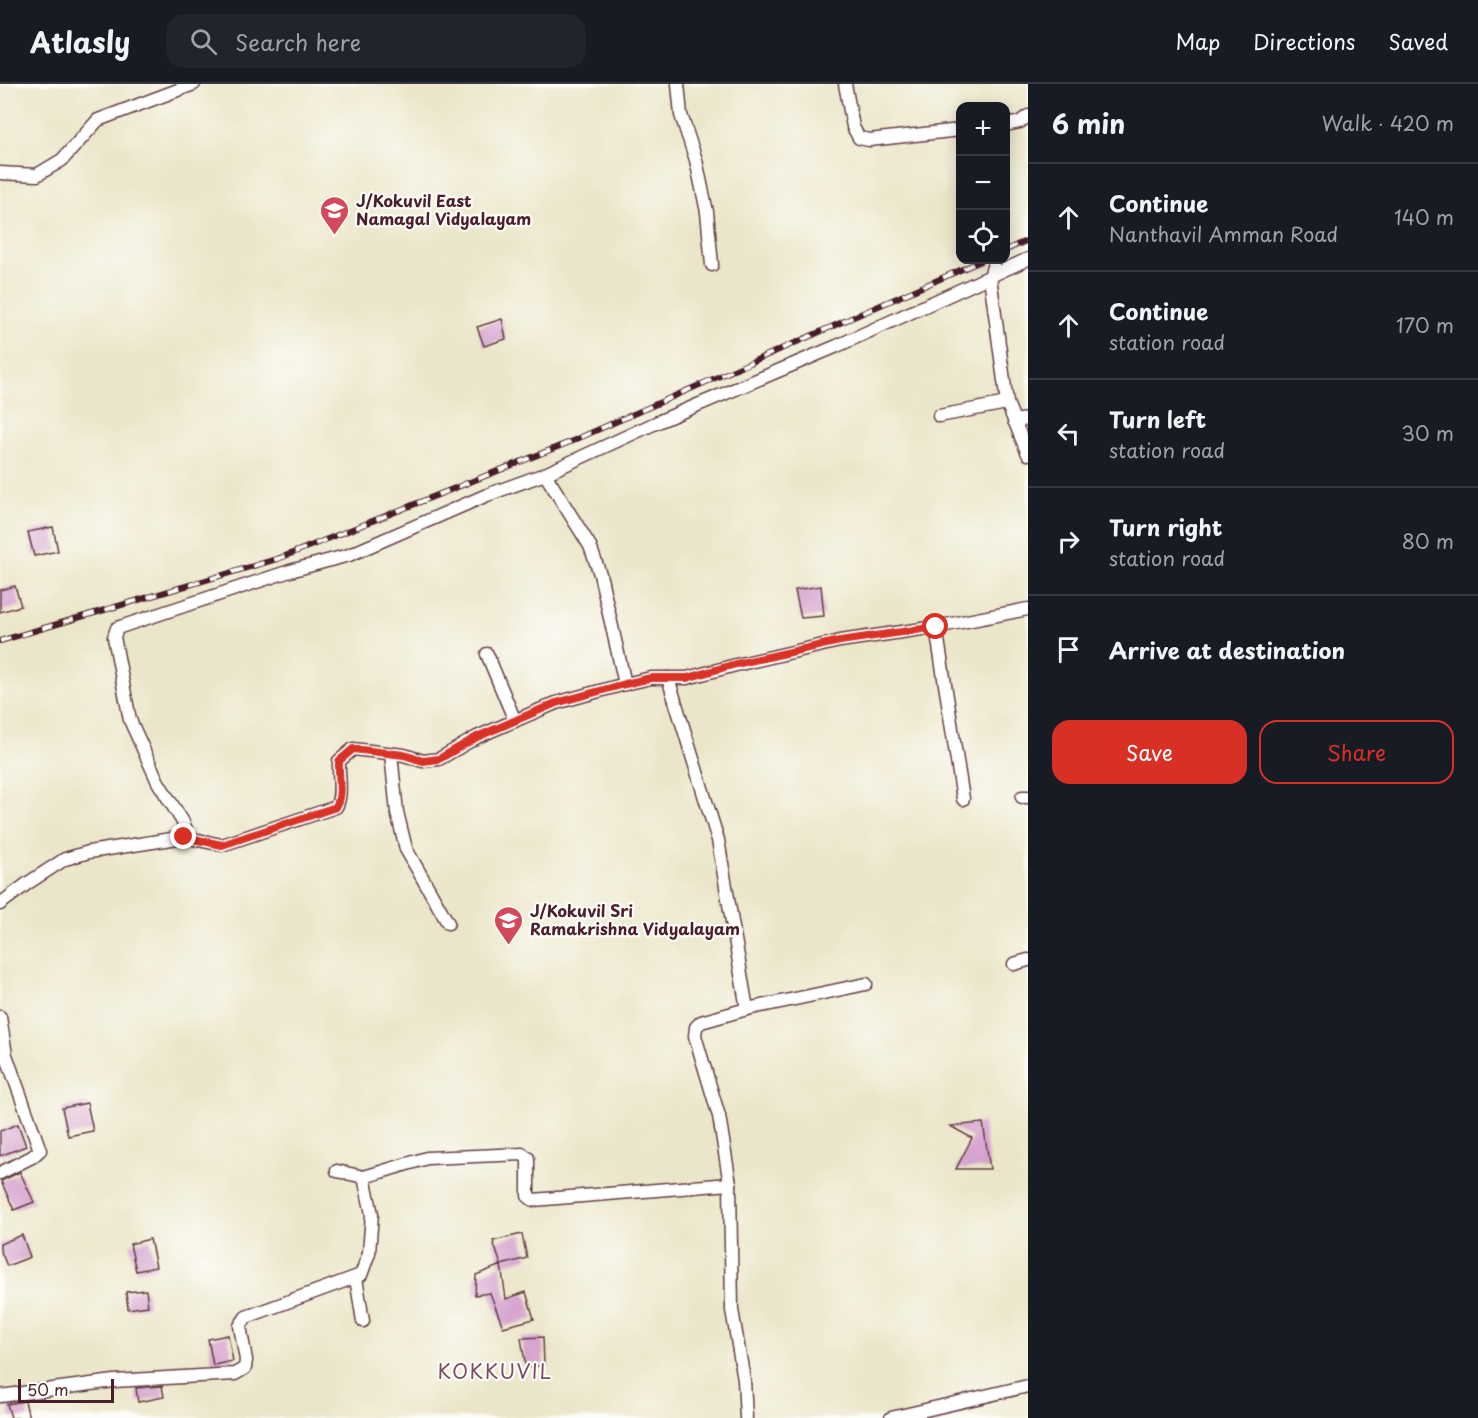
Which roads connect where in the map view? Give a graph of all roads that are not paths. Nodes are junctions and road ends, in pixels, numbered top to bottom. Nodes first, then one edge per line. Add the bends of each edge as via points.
1 (194, 84) edge
2 (678, 84) edge
3 (845, 84) edge
4 (1028, 116) edge
5 (1010, 124) edge
6 (956, 130) edge
7 (0, 173) edge
8 (1028, 260) edge
9 (994, 264) edge
10 (712, 265) dead end
11 (990, 277) junction
12 (1007, 403) junction
13 (939, 416) dead end
14 (1028, 419) edge
15 (1014, 422) junction
16 (1028, 454) edge
17 (545, 474) junction
18 (1028, 609) edge
19 (936, 627) junction
20 (487, 654) dead end
21 (668, 678) junction
22 (625, 684) junction
23 (515, 721) junction
24 (391, 754) junction
25 (963, 799) dead end
26 (184, 837) junction
27 (0, 904) edge
28 (448, 923) dead end
29 (1028, 960) edge
30 (1014, 964) dead end
31 (866, 984) dead end
32 (747, 1009) junction
33 (0, 1017) edge
34 (337, 1172) dead end
35 (0, 1173) edge
36 (364, 1177) junction
37 (730, 1184) junction
38 (356, 1278) junction
39 (363, 1321) dead end
40 (1028, 1386) edge
41 (0, 1396) edge
42 (746, 1418) edge
43 (891, 1418) edge

1 - 7 street via 98,120 62,160 37,175
2 - 10 street via 681,115 707,212
3 - 6 street via 853,127 859,138
4 - 5 street
8 - 11 street
9 - 11 street
11 - 12 street
11 - 17 street
12 - 13 street
12 - 15 street
14 - 15 street
15 - 16 street
17 - 22 street via 590,546
17 - 26 street via 350,555 117,628 114,637 130,720 158,782 183,822 188,835
18 - 19 street
19 - 21 street via 840,641 687,678
19 - 25 street
20 - 23 street
21 - 22 street
21 - 32 street via 718,840
22 - 23 street via 556,703
23 - 24 street via 439,759 423,761
24 - 26 street via 353,749 339,761 340,799 336,807 222,845
24 - 28 street via 397,812 406,849
26 - 27 street via 65,859
29 - 30 street
31 - 32 street
32 - 37 street via 700,1022 695,1036 719,1116
33 - 35 street via 6,1055 40,1150
34 - 36 street
36 - 37 street via 428,1158 522,1154 528,1158 528,1196 533,1200
36 - 38 street via 372,1214 369,1253 361,1275
37 - 42 street via 732,1310
38 - 39 street
38 - 41 street via 246,1317 240,1326 245,1368 235,1374 114,1381
40 - 43 street

